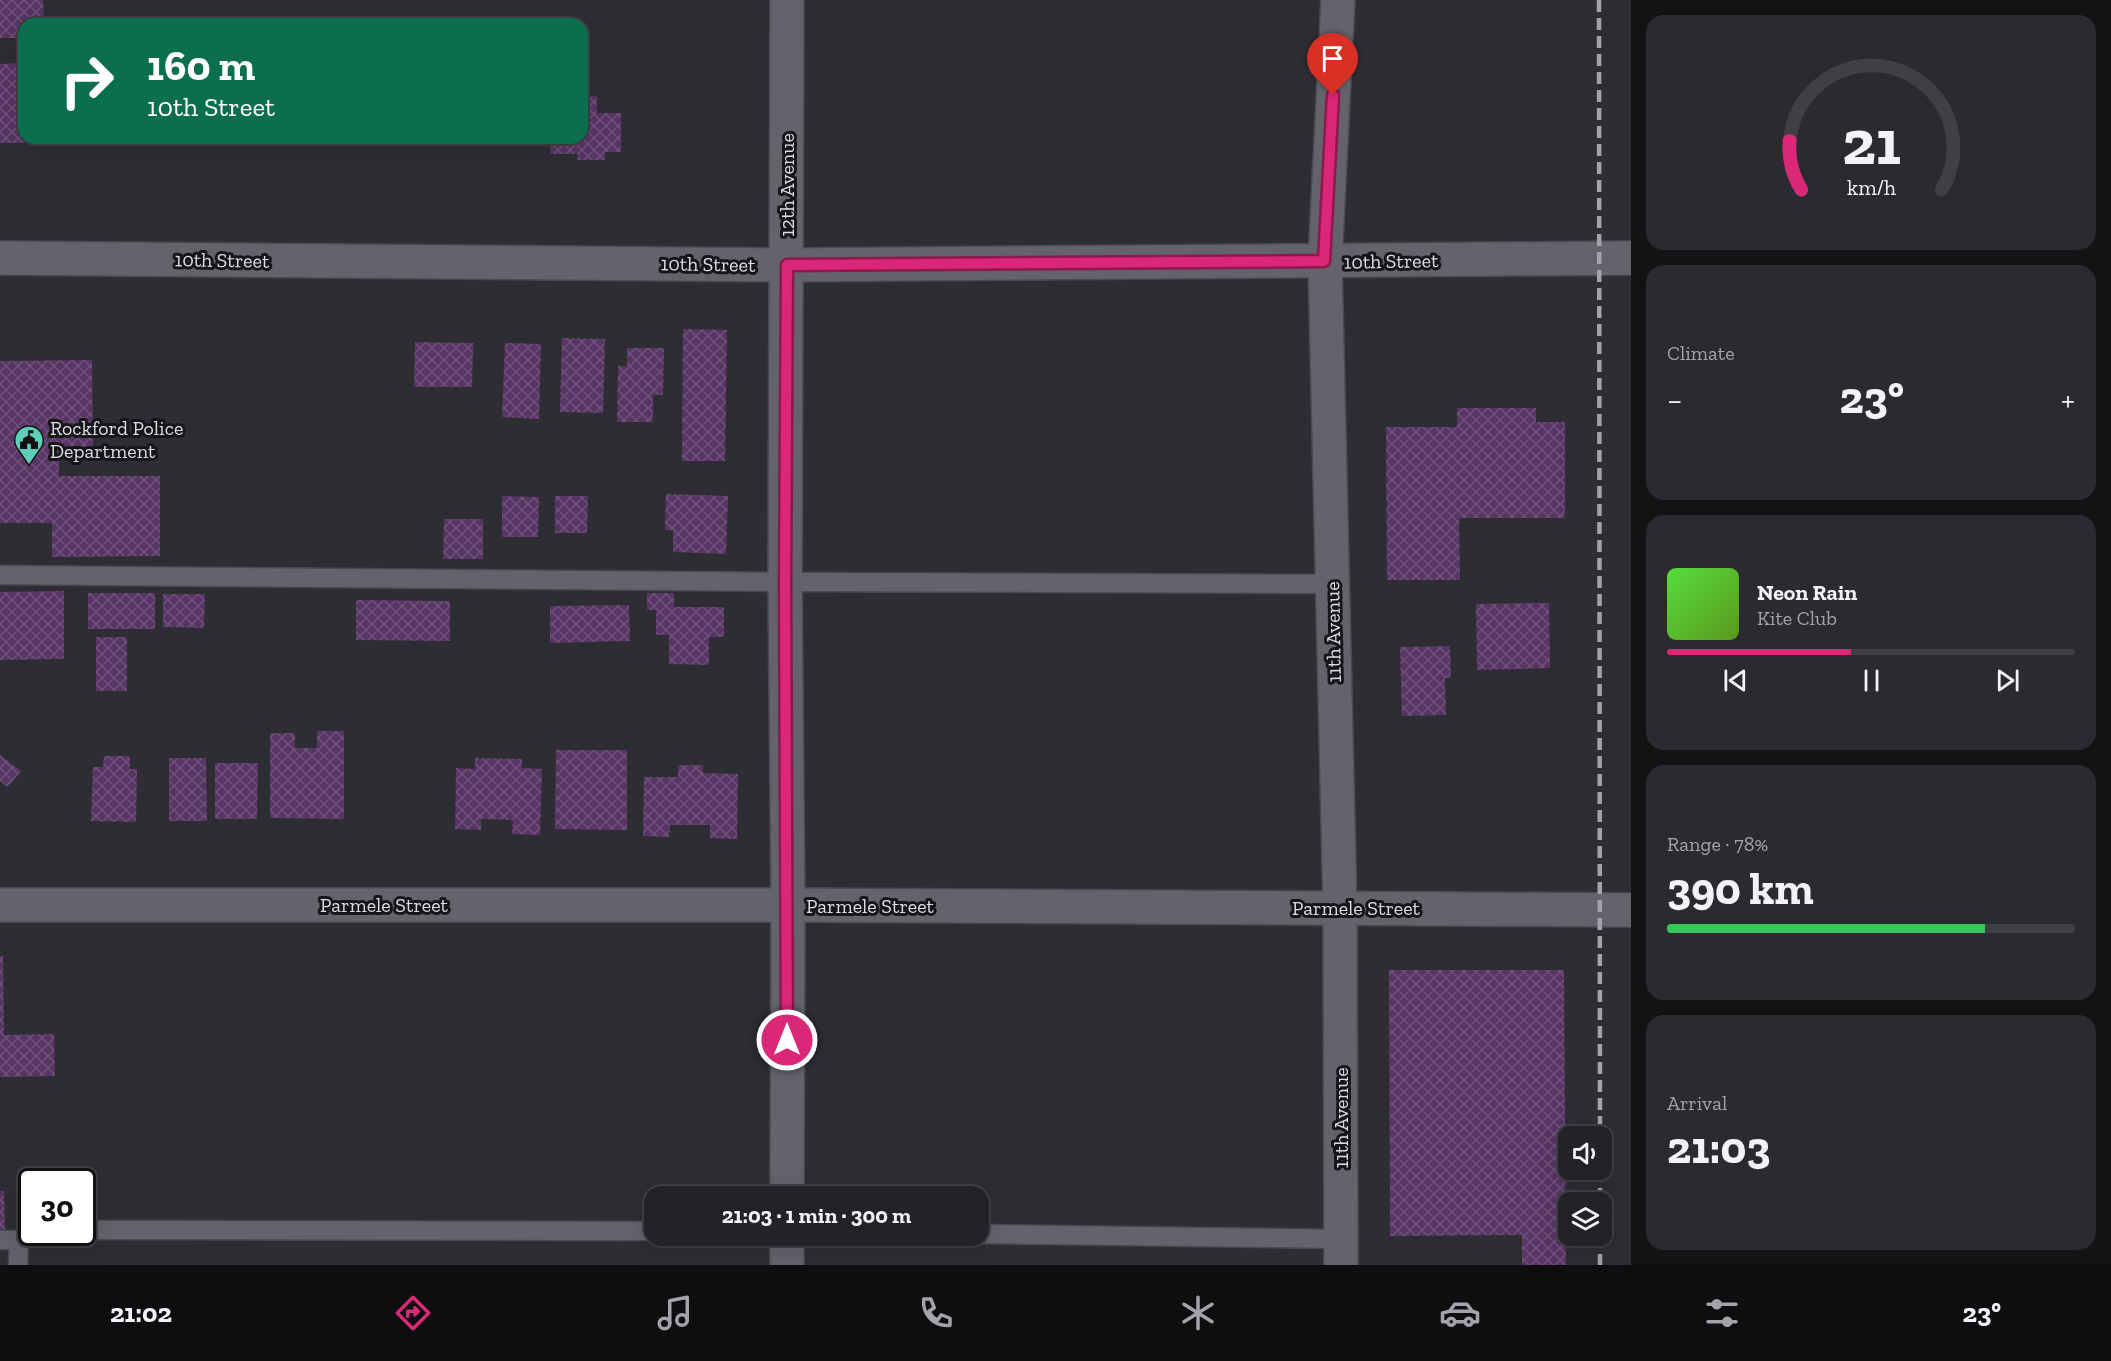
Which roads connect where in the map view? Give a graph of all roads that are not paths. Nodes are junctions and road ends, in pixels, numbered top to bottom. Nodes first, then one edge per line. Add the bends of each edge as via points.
1 (787, 0) edge
2 (1338, 0) edge
3 (0, 258) edge
4 (1631, 258) edge
5 (1324, 261) junction
6 (787, 265) junction
7 (0, 575) edge
8 (785, 582) junction
9 (1332, 584) junction
10 (0, 905) edge
11 (788, 905) junction
12 (1340, 909) junction
13 (1631, 910) edge
14 (787, 1186) edge
15 (96, 1230) edge
16 (644, 1231) edge
17 (989, 1235) edge
18 (18, 1239) edge
19 (0, 1240) edge
20 (19, 1246) edge
21 (787, 1246) edge
22 (1341, 1252) edge
23 (18, 1265) edge
24 (787, 1265) edge

1 - 6 street, 12th Avenue
2 - 5 street, 11th Avenue
3 - 6 street, 10th Street
4 - 5 street, 10th Street
5 - 6 street, 10th Street
5 - 9 street, 11th Avenue
6 - 8 street, 12th Avenue
7 - 8 lane
8 - 9 lane
8 - 11 street, 12th Avenue
9 - 12 street, 11th Avenue
10 - 11 street, Parmele Street
11 - 12 street, Parmele Street
11 - 14 street, 12th Avenue
12 - 13 street, Parmele Street
12 - 22 street, 11th Avenue
15 - 16 lane
17 - 22 lane
18 - 19 lane
20 - 23 lane
21 - 24 street

